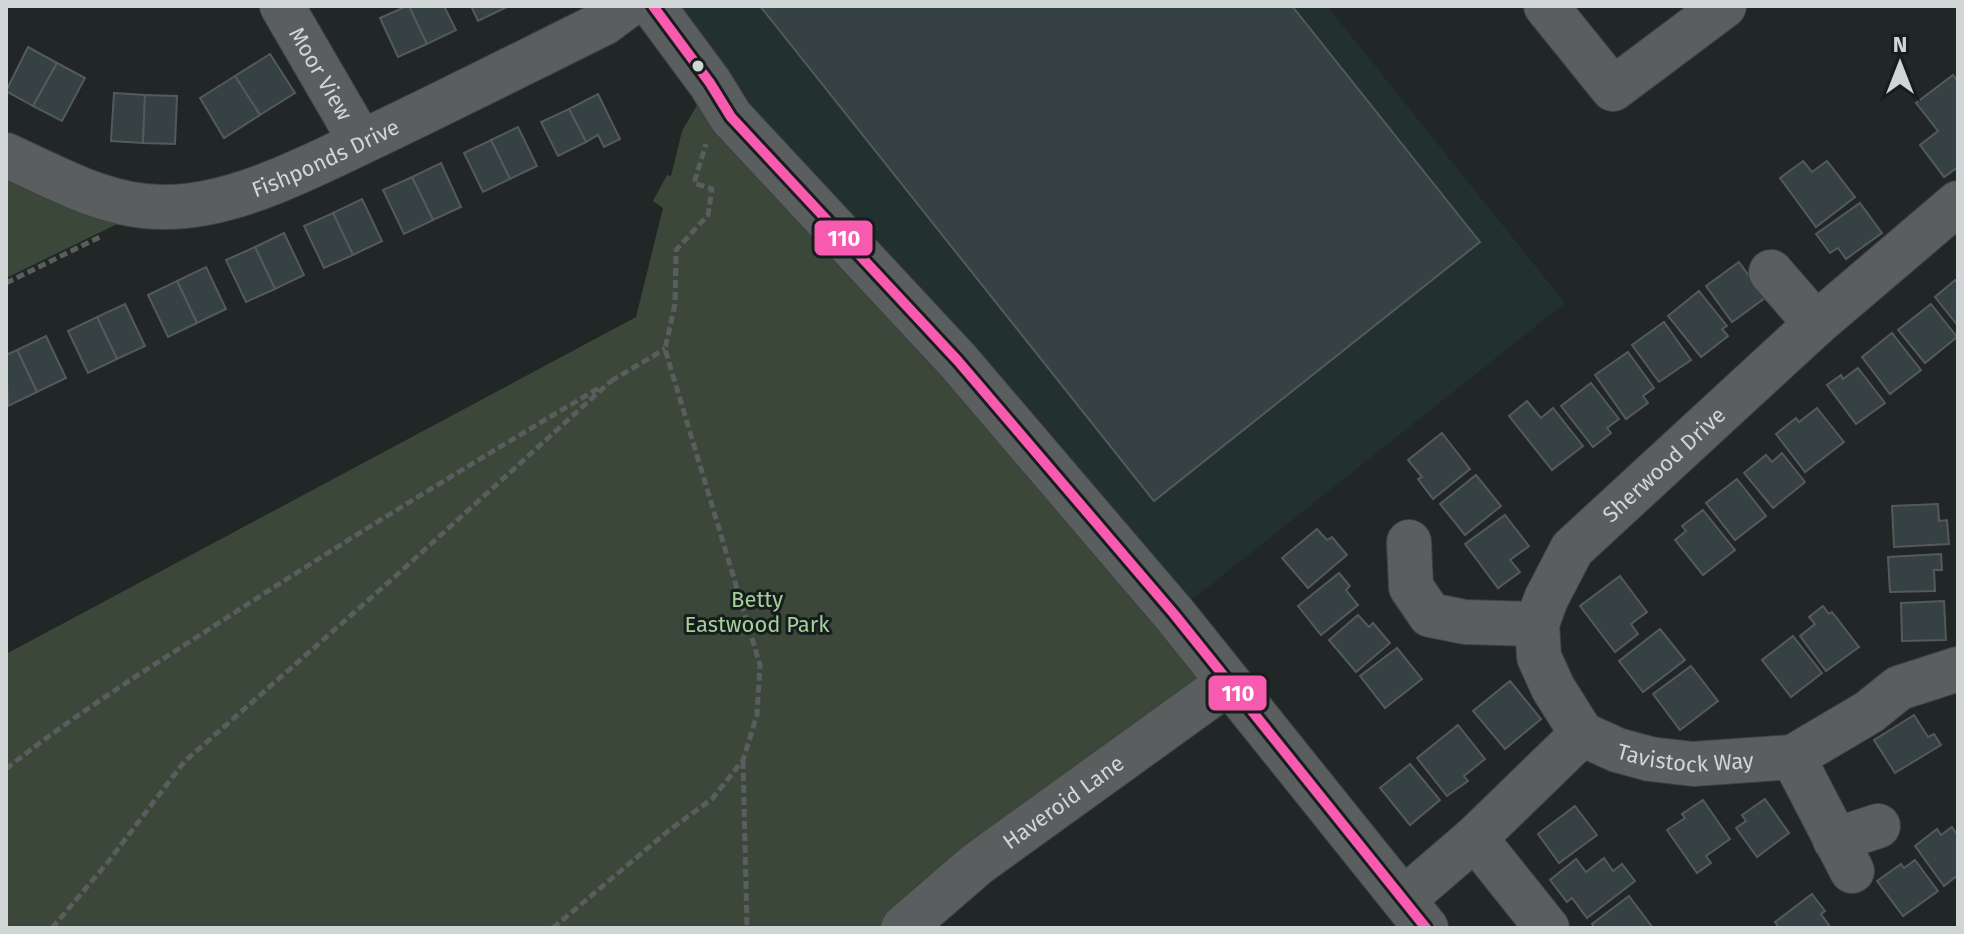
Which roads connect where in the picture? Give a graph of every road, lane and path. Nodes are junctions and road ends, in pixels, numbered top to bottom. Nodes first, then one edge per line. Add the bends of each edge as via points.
1 (282, 6) edge
2 (627, 6) edge
3 (653, 6) edge
4 (1546, 6) edge
5 (1724, 6) edge
6 (731, 117) junction
7 (361, 142) junction
8 (6, 155) edge
9 (1958, 203) edge
10 (104, 235) dead end
11 (1771, 272) dead end
12 (6, 283) edge
13 (1816, 324) junction
14 (665, 349) junction
15 (611, 381) junction
16 (1409, 542) dead end
17 (1537, 624) junction
18 (1958, 669) edge
19 (1228, 683) junction
20 (1582, 734) junction
21 (1793, 757) junction
22 (743, 760) junction
23 (6, 769) edge
24 (1878, 826) dead end
25 (1475, 838) junction
26 (1415, 913) edge
27 (52, 928) edge
28 (553, 928) edge
29 (747, 928) edge
30 (903, 928) edge
31 (1547, 928) edge

1 - 7 street, Moor View
2 - 7 street, Fishponds Drive via 604,23
3 - 6 street
4 - 5 street via 1613,89
6 - 14 path via 707,143 694,183 712,189 708,215 676,250 675,304
6 - 19 street via 958,361
7 - 8 street, Fishponds Drive via 243,192 202,204 160,208 111,200
9 - 13 street, Sherwood Drive
10 - 12 path
11 - 13 street
13 - 17 street, Sherwood Drive via 1572,549
14 - 15 path
14 - 22 path via 760,665 757,715
15 - 23 path via 302,568 59,727
15 - 27 path via 184,762
16 - 17 street via 1411,587 1430,615 1465,622
17 - 20 street, Sherwood Drive via 1539,657
18 - 21 street, Tavistock Way via 1899,688
19 - 26 street
19 - 30 street, Haveroid Lane via 977,864
20 - 21 street, Tavistock Way via 1650,759 1693,764
20 - 25 street
21 - 24 street via 1844,855
22 - 28 path via 712,799
22 - 29 path
25 - 26 street
25 - 31 street

